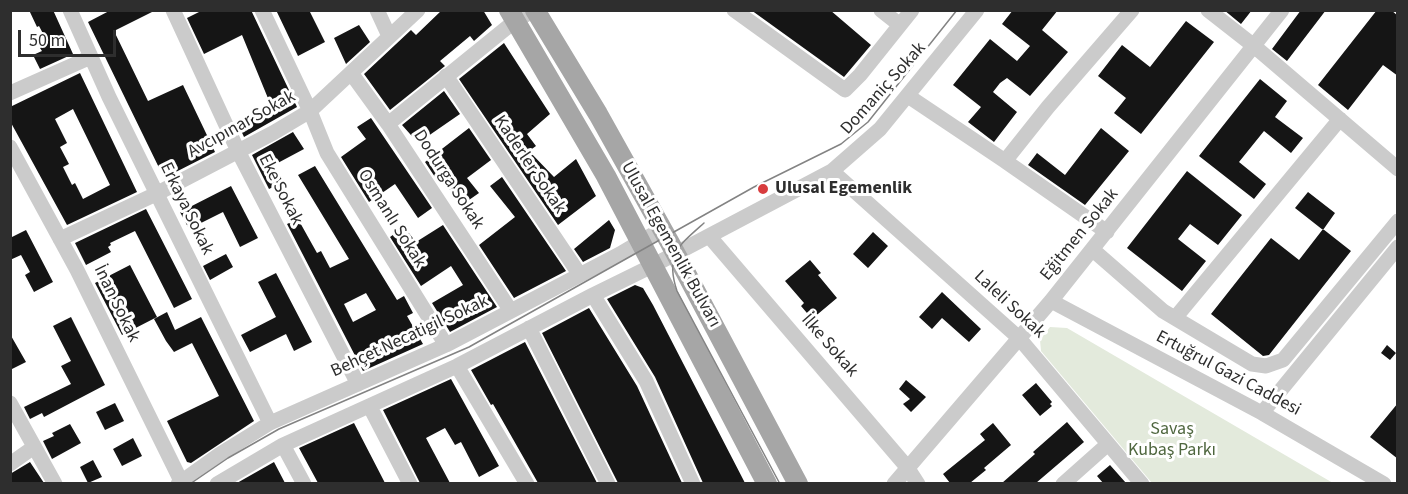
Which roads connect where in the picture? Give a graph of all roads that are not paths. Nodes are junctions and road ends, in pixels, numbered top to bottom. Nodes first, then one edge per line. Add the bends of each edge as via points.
1 (70, 10) edge
2 (173, 10) edge
3 (262, 10) edge
4 (377, 10) edge
5 (418, 10) edge
6 (535, 10) edge
7 (734, 10) edge
8 (881, 10) edge
9 (912, 10) edge
10 (977, 10) edge
11 (1132, 10) edge
12 (1208, 10) edge
13 (1282, 10) edge
14 (512, 16) edge
15 (900, 25) junction
16 (389, 36) junction
17 (1254, 46) junction
18 (91, 57) junction
19 (351, 73) junction
20 (446, 76) junction
21 (10, 93) edge
22 (908, 96) junction
23 (310, 111) junction
24 (1340, 119) junction
25 (388, 123) junction
26 (10, 147) edge
27 (238, 151) junction
28 (1005, 160) junction
29 (1398, 169) edge
30 (832, 171) junction
31 (156, 194) junction
32 (1398, 221) edge
33 (662, 229) junction
34 (1107, 232) junction
35 (709, 236) junction
36 (60, 239) junction
37 (640, 243) junction
38 (1398, 247) edge
39 (1093, 250) junction
40 (675, 253) junction
41 (652, 266) junction
42 (580, 275) junction
43 (593, 295) junction
44 (1051, 302) junction
45 (511, 311) junction
46 (1175, 318) junction
47 (529, 328) junction
48 (1019, 338) junction
49 (446, 345) junction
50 (457, 366) junction
51 (358, 384) junction
52 (10, 403) edge
53 (370, 407) junction
54 (1262, 414) junction
55 (270, 423) junction
56 (1108, 444) junction
57 (283, 445) junction
58 (34, 447) junction
59 (10, 464) edge
60 (897, 478) edge
61 (179, 482) edge
62 (55, 483) edge
63 (217, 483) edge
64 (304, 483) edge
65 (410, 483) edge
66 (527, 483) edge
67 (608, 483) edge
68 (693, 483) edge
69 (767, 483) edge
70 (798, 483) edge
71 (918, 483) edge
72 (1063, 483) edge
73 (1142, 483) edge
74 (1384, 483) edge

1 - 18 street, Erkaya Sokak
2 - 27 street, Eke Sokak
3 - 23 street, Osmanlı Sokak
4 - 16 street
5 - 16 street, Avcıpınar Sokak
6 - 14 street
6 - 33 main road, Ulusal Egemenlik Bulvarı
7 - 15 street via 845,90
8 - 15 street
9 - 15 street
10 - 22 street, Domaniç Sokak
11 - 28 street
12 - 17 street
13 - 17 street, Eğitmen Sokak
14 - 20 street
14 - 37 main road, Ulusal Egemenlik Bulvarı via 606,176
16 - 19 street, Avcıpınar Sokak
17 - 24 street
17 - 34 street, Eğitmen Sokak
18 - 21 street
18 - 31 street, Erkaya Sokak
19 - 23 street, Avcıpınar Sokak
19 - 25 street, Dodurga Sokak
20 - 25 street
20 - 42 street, Kaderler Sokak
22 - 28 street
22 - 30 street, Domaniç Sokak via 880,129
23 - 27 street, Avcıpınar Sokak
23 - 49 street, Osmanlı Sokak via 327,153
24 - 29 street
24 - 46 street
25 - 45 street, Dodurga Sokak
26 - 36 street, İnan Sokak
27 - 31 street, Avcıpınar Sokak
27 - 51 street, Eke Sokak
28 - 34 street
30 - 35 street, Domaniç Sokak
30 - 48 street, Laleli Sokak
31 - 36 street, Avcıpınar Sokak
31 - 55 street, Erkaya Sokak
32 - 46 street via 1278,363 1252,364
33 - 37 street, Behçet Necatigil Sokak
33 - 40 main road, Ulusal Egemenlik Bulvarı
34 - 39 street, Eğitmen Sokak
35 - 40 street, Domaniç Sokak
35 - 60 street, İlke Sokak
36 - 61 street, İnan Sokak
37 - 41 main road, Ulusal Egemenlik Bulvarı
37 - 42 street, Behçet Necatigil Sokak
38 - 54 street
39 - 44 street, Eğitmen Sokak
39 - 46 street
40 - 41 street, Domaniç Sokak
40 - 70 main road, Ulusal Egemenlik Bulvarı
41 - 43 street, Domaniç Sokak
41 - 69 main road, Ulusal Egemenlik Bulvarı
42 - 45 street, Behçet Necatigil Sokak
43 - 47 street, Domaniç Sokak
43 - 68 street via 646,381
44 - 48 street, Eğitmen Sokak
44 - 54 street, Ertuğrul Gazi Caddesi
45 - 49 street, Behçet Necatigil Sokak
47 - 50 street, Domaniç Sokak
47 - 67 street
48 - 56 street, Laleli Sokak
48 - 60 street, Eğitmen Sokak
49 - 51 street, Behçet Necatigil Sokak
50 - 53 street, Domaniç Sokak
50 - 66 street
51 - 55 street, Behçet Necatigil Sokak
52 - 58 street
53 - 57 street, Domaniç Sokak
53 - 65 street
54 - 74 street, Ertuğrul Gazi Caddesi
55 - 61 street, Behçet Necatigil Sokak
56 - 72 street
56 - 73 street, Laleli Sokak
57 - 63 street, Domaniç Sokak
57 - 64 street
58 - 59 street
58 - 62 street
60 - 71 street, İlke Sokak

